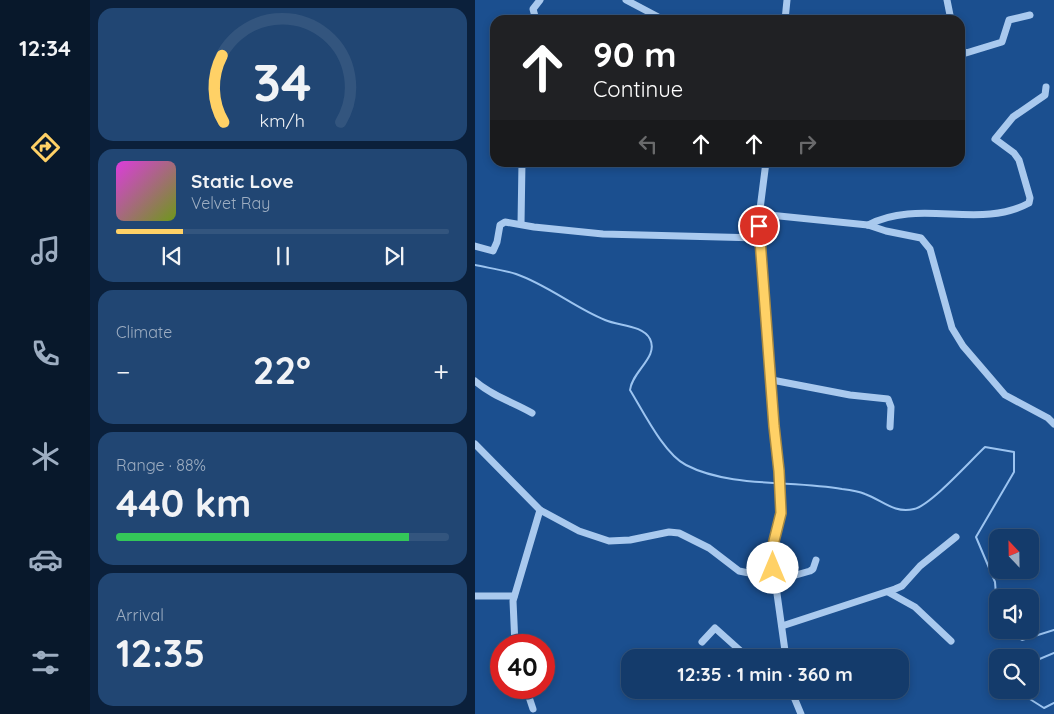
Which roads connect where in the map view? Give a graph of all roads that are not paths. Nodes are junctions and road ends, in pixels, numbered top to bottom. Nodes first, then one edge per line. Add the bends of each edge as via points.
1 (540, 0) edge
2 (626, 0) edge
3 (787, 0) edge
4 (947, 0) edge
5 (636, 2) edge
6 (535, 15) edge
7 (656, 15) edge
8 (786, 15) edge
9 (950, 15) edge
10 (1030, 15) dead end
11 (965, 52) edge
12 (1047, 87) dead end
13 (522, 167) edge
14 (765, 167) edge
15 (759, 214) junction
16 (521, 224) junction
17 (868, 225) junction
18 (759, 238) junction
19 (475, 246) edge
20 (772, 380) junction
21 (475, 381) edge
22 (532, 413) dead end
23 (1054, 423) edge
24 (890, 427) dead end
25 (475, 444) edge
26 (540, 510) junction
27 (956, 537) dead end
28 (815, 560) dead end
29 (775, 580) junction
30 (888, 592) junction
31 (475, 596) edge
32 (514, 596) junction
33 (782, 626) junction
34 (514, 634) edge
35 (951, 641) dead end
36 (702, 642) dead end
37 (739, 649) edge
38 (785, 649) edge
39 (530, 699) edge
40 (795, 699) edge
41 (533, 708) dead end
42 (801, 714) edge

1 - 6 street via 533,9
2 - 5 street
3 - 8 street
4 - 9 street
5 - 7 street
10 - 11 street via 1009,20 1002,42
12 - 17 street via 1045,95 1013,117 995,137 996,142 1019,160 1029,203 996,214 929,212 880,219
13 - 16 street
14 - 15 street
15 - 17 street
15 - 18 street
16 - 18 street via 611,234
16 - 19 street via 502,222 493,251
17 - 23 street via 924,240 930,249 952,328 963,346 1005,395
18 - 20 street
20 - 24 street via 889,399
20 - 29 street via 781,520 772,549
21 - 22 street via 489,392
25 - 26 street
26 - 29 street via 585,533 609,541 679,533 709,548 739,571
26 - 32 street
27 - 30 street via 920,566 902,586
28 - 29 street via 810,571
29 - 33 street
30 - 33 street
30 - 35 street via 915,607
31 - 32 street
32 - 34 street
33 - 38 street
36 - 37 street via 715,628
39 - 41 street
40 - 42 street

